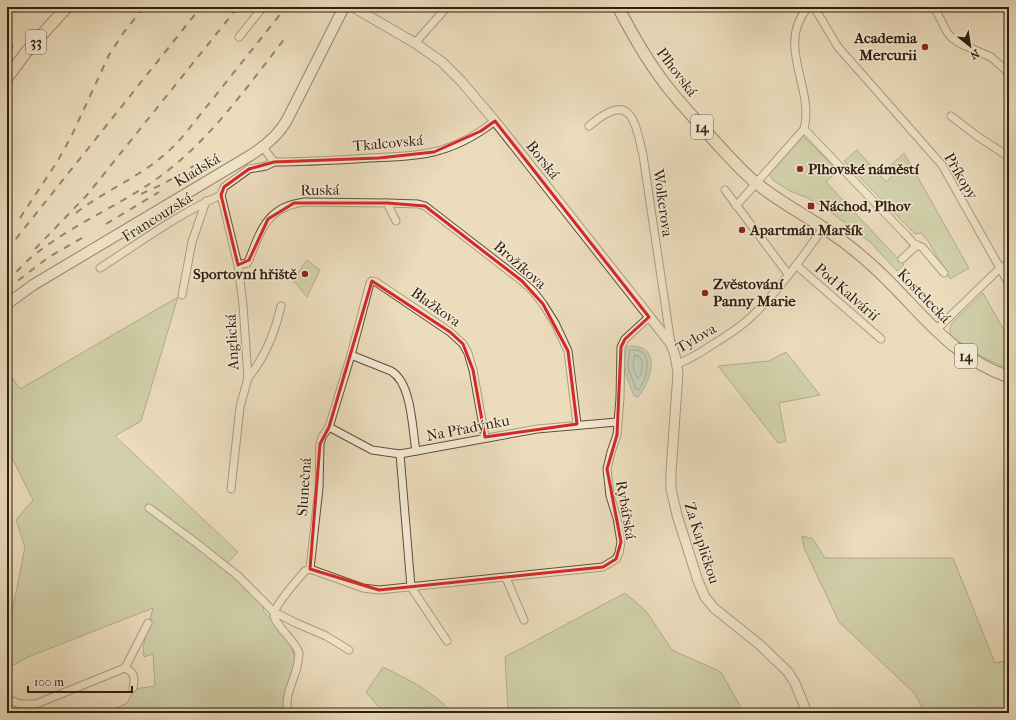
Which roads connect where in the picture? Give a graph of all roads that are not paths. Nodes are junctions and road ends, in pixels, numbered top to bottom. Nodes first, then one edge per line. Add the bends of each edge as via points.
1 (67, 7) edge
2 (263, 7) edge
3 (344, 7) edge
4 (353, 7) edge
5 (446, 7) edge
6 (618, 7) edge
7 (808, 7) edge
8 (814, 7) edge
9 (934, 7) edge
10 (239, 37) dead end
11 (415, 43) junction
12 (1009, 73) edge
13 (7, 78) edge
14 (952, 116) dead end
15 (495, 121) junction
16 (589, 126) dead end
17 (804, 129) junction
18 (263, 147) junction
19 (1009, 157) edge
20 (274, 162) junction
21 (756, 183) junction
22 (725, 190) dead end
23 (221, 195) junction
24 (206, 202) junction
25 (387, 203) junction
26 (736, 206) junction
27 (396, 221) dead end
28 (454, 228) joint
29 (823, 228) junction
30 (917, 245) junction
31 (902, 259) dead end
32 (1009, 263) edge
33 (796, 264) junction
34 (238, 265) junction
35 (100, 268) dead end
36 (999, 269) junction
37 (944, 272) dead end
38 (788, 274) junction
39 (372, 281) joint
40 (1009, 284) edge
41 (182, 295) dead end
42 (7, 304) edge
43 (281, 306) dead end
44 (649, 317) junction
45 (935, 331) junction
46 (881, 339) dead end
47 (671, 344) junction
48 (351, 355) junction
49 (678, 364) junction
50 (1009, 377) edge
51 (248, 378) junction
52 (617, 422) junction
53 (577, 424) junction
54 (329, 427) junction
55 (485, 437) junction
56 (416, 451) junction
57 (400, 454) junction
58 (231, 489) dead end
59 (149, 508) dead end
60 (310, 569) junction
61 (506, 578) junction
62 (411, 586) junction
63 (274, 612) junction
64 (524, 620) dead end
65 (148, 623) dead end
66 (447, 642) dead end
67 (349, 650) dead end
68 (125, 668) junction
69 (133, 688) dead end
70 (7, 699) edge
71 (288, 712) edge
72 (807, 713) edge

1 - 13 main road, 33 via 27,51
2 - 10 street
3 - 18 main road, Kladská via 287,120 275,137
4 - 11 street, Borská
5 - 11 street
6 - 21 main road, Plhovská / 14 via 635,38 670,90 730,158
7 - 17 street via 802,13 794,43 806,106 807,119
8 - 36 street, Příkopy via 838,48 942,165
9 - 12 street via 952,38 991,56
11 - 15 street, Borská via 442,62
14 - 19 street
15 - 20 street, Tkalcovská via 481,132 458,143 419,155
15 - 44 street, Borská
16 - 47 street, Wolkerova via 608,112 620,110 632,116 643,155
17 - 21 street
17 - 30 street, Kostelecká
18 - 20 street
18 - 42 main road, Kladská via 33,285
20 - 23 street, Tkalcovská via 249,169 224,187
21 - 26 street
21 - 29 main road, 14
22 - 26 street
23 - 24 street, Tkalcovská
23 - 34 street, Anglická
24 - 35 street, Francouzská
24 - 41 street, Francouzská via 192,242
25 - 27 street
25 - 28 street, Ruská via 425,206
25 - 34 street, Ruská via 305,202 288,205 268,219 249,260
26 - 38 street
28 - 53 street, Brožíkova via 533,291 544,304 568,351
29 - 33 street, Tylova
29 - 45 main road, Kostelecká / 14 via 876,269
30 - 31 street, Kostelecká
30 - 37 street, Kostelecká via 922,247
32 - 36 street
33 - 38 street, Tylova
33 - 46 street, Pod Kalvárií
34 - 51 street, Anglická
36 - 40 street, Příkopy
36 - 45 street
38 - 49 street, Tylova via 769,298 738,328
39 - 48 street, Slunečná
39 - 55 street, Blažkova via 450,332 463,344 473,370
43 - 51 street via 276,326 263,356
44 - 47 street, Borská
44 - 52 street, Rybářská via 625,339 621,347
45 - 50 main road, Kostelecká / 14 via 969,357
47 - 49 street, Borská
48 - 54 street, Slunečná
48 - 56 street via 391,371 401,379 406,390
49 - 72 street, Za Kapličkou via 672,489 677,515 698,581 705,597 714,608 760,645 788,672
51 - 58 street, Anglická via 240,407
52 - 53 street, Na Přadýnku
52 - 61 street, Rybářská via 617,435 607,469 610,496 621,542 616,559 603,567
53 - 55 street, Na Přadýnku
54 - 57 street, Na Přadýnku via 372,450
54 - 60 street, Slunečná via 320,444 319,488
55 - 56 street, Na Přadýnku
56 - 57 street, Na Přadýnku
57 - 62 street
59 - 63 street via 238,576
60 - 62 street, Rybářská via 368,589
60 - 63 street via 305,571
61 - 62 street, Rybářská
61 - 64 street
62 - 66 street
63 - 67 street via 326,636
63 - 71 street via 274,617 299,653 297,670 288,695
65 - 68 street
68 - 69 street via 130,670 134,677
68 - 70 street via 36,704 20,704

